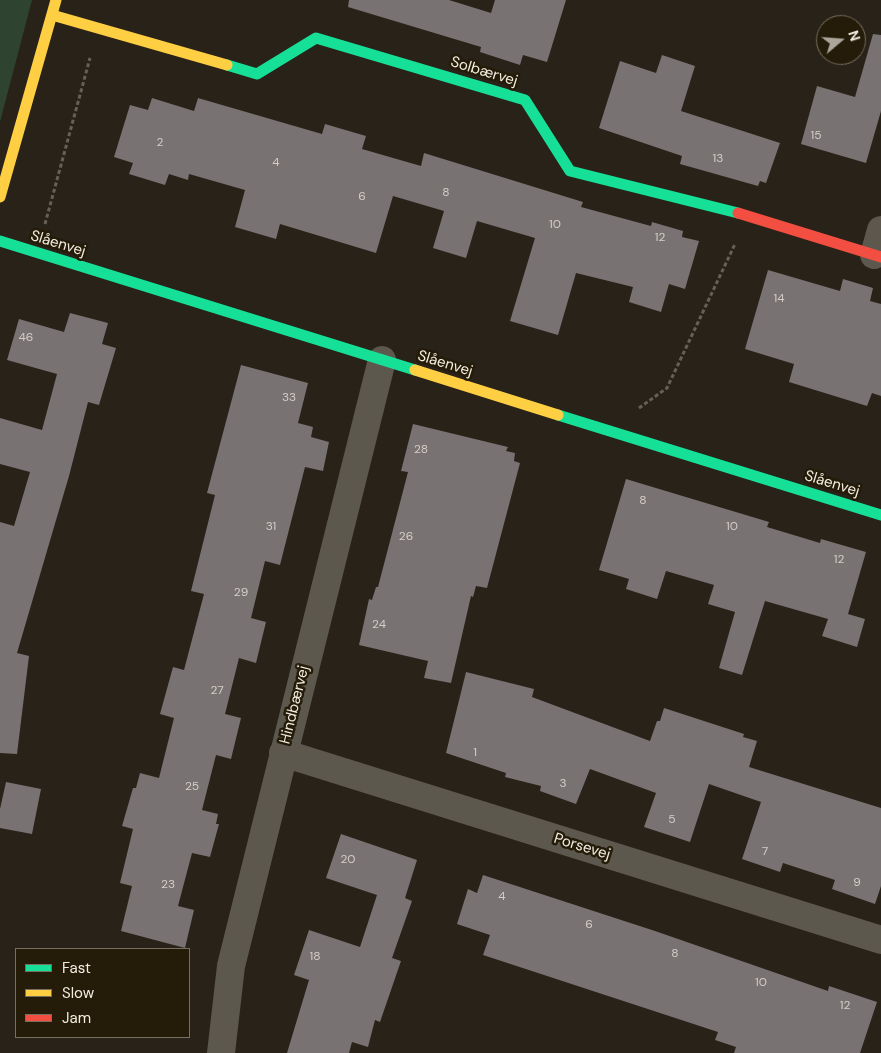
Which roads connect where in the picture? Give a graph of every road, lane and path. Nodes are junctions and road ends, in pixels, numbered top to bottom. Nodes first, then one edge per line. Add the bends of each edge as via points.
1 (56, 0) edge
2 (52, 15) junction
3 (98, 28) junction
4 (0, 197) edge
5 (748, 216) junction
6 (0, 242) edge
7 (879, 247) edge
8 (37, 253) junction
9 (382, 360) junction
10 (607, 430) junction
11 (881, 515) edge
12 (283, 753) junction
13 (881, 940) edge
14 (221, 1053) edge

1 - 2 street
2 - 3 street, Solbærvej
2 - 4 street
3 - 5 street, Solbærvej via 258,74 316,38 525,100 570,171
3 - 8 path
5 - 7 street, Solbærvej
5 - 10 path via 668,388
6 - 8 street, Slåenvej
8 - 9 street, Slåenvej
9 - 10 street, Slåenvej
9 - 12 street, Hindbærvej
10 - 11 street, Slåenvej
12 - 13 street, Porsevej
12 - 14 street, Hindbærvej via 231,966

